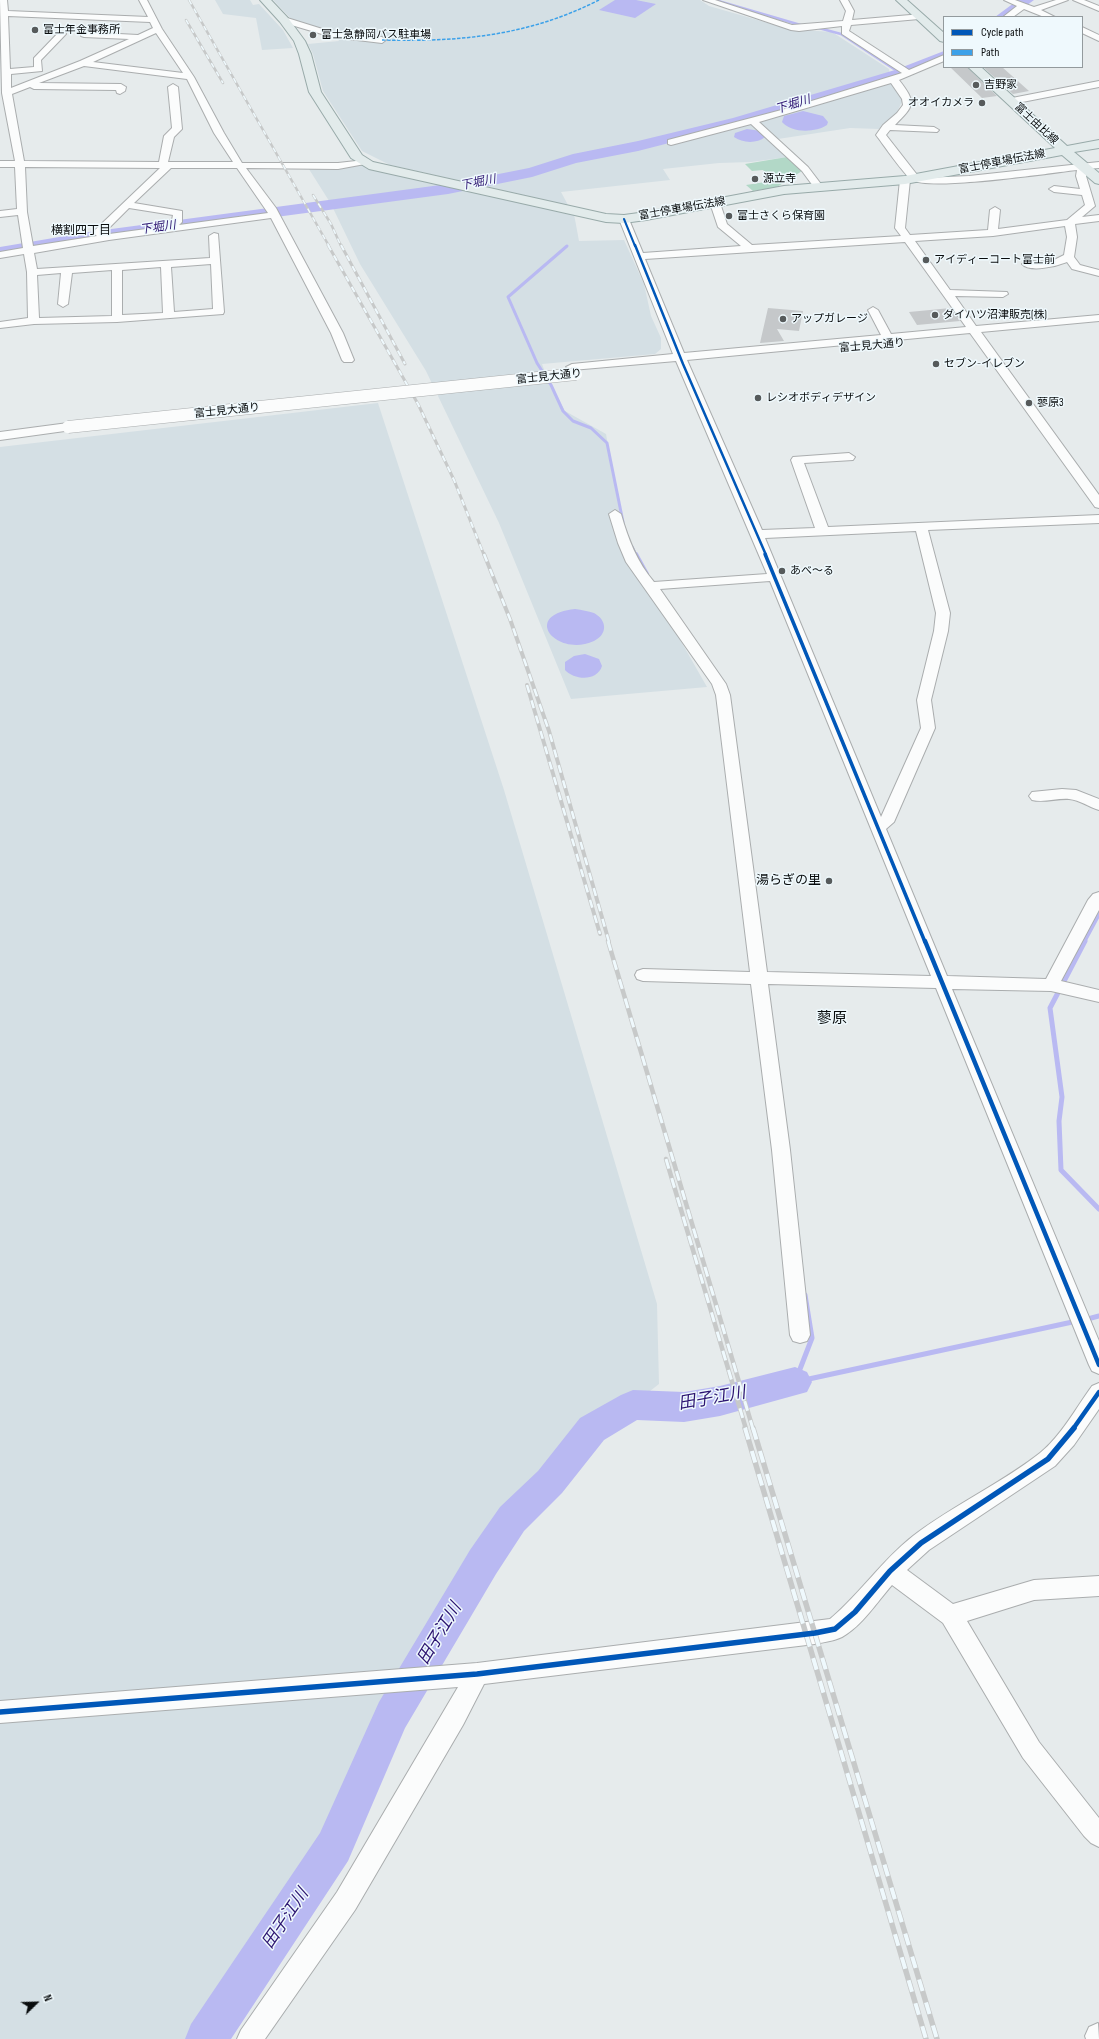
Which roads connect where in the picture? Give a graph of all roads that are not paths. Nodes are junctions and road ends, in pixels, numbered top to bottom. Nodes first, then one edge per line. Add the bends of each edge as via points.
1 (143, 0) edge
2 (265, 0) edge
3 (707, 0) edge
4 (844, 0) edge
5 (901, 0) edge
6 (1008, 0) edge
7 (1064, 0) edge
8 (1077, 0) edge
9 (4, 5) edge
10 (1021, 5) junction
11 (1099, 9) edge
12 (1034, 10) junction
13 (919, 16) junction
14 (1008, 16) edge
15 (1049, 16) edge
16 (154, 20) junction
17 (284, 20) junction
18 (849, 23) junction
19 (158, 29) junction
20 (1083, 30) edge
21 (62, 34) dead end
22 (84, 34) dead end
23 (140, 37) junction
24 (943, 38) edge
25 (1099, 38) edge
26 (382, 40) dead end
27 (943, 58) edge
28 (37, 60) junction
29 (51, 60) dead end
30 (83, 63) junction
31 (975, 68) edge
32 (8, 72) junction
33 (906, 72) junction
34 (190, 77) junction
35 (893, 79) junction
36 (1099, 84) edge
37 (24, 86) junction
38 (174, 87) dead end
39 (120, 91) dead end
40 (5, 93) edge
41 (1012, 101) junction
42 (752, 120) junction
43 (886, 127) junction
44 (934, 130) dead end
45 (671, 142) dead end
46 (1099, 144) edge
47 (1064, 150) junction
48 (362, 162) junction
49 (0, 164) edge
50 (20, 164) junction
51 (1099, 164) edge
52 (166, 165) junction
53 (238, 165) junction
54 (1082, 167) junction
55 (910, 179) junction
56 (1099, 180) edge
57 (819, 188) junction
58 (1054, 189) dead end
59 (1084, 192) junction
60 (715, 203) junction
61 (127, 206) junction
62 (995, 210) dead end
63 (22, 212) junction
64 (273, 213) junction
65 (0, 214) edge
66 (1099, 218) edge
67 (624, 219) junction
68 (1070, 222) junction
69 (98, 233) junction
70 (992, 233) junction
71 (214, 236) dead end
72 (908, 238) junction
73 (27, 247) junction
74 (750, 249) junction
75 (0, 255) edge
76 (638, 256) junction
77 (1069, 257) junction
78 (216, 262) junction
79 (1027, 264) dead end
80 (166, 265) junction
81 (117, 268) junction
82 (67, 270) junction
83 (32, 272) junction
84 (1099, 273) edge
85 (947, 293) junction
86 (1003, 294) dead end
87 (63, 304) dead end
88 (873, 310) dead end
89 (169, 315) junction
90 (117, 319) junction
91 (34, 321) junction
92 (1098, 324) edge
93 (0, 325) edge
94 (976, 333) junction
95 (888, 338) junction
96 (348, 360) dead end
97 (682, 360) junction
98 (68, 424) junction
99 (0, 428) edge
100 (0, 436) edge
101 (849, 457) dead end
102 (1099, 504) edge
103 (615, 514) dead end
104 (1099, 519) edge
105 (921, 527) junction
106 (823, 531) junction
107 (757, 534) junction
108 (774, 577) junction
109 (651, 586) junction
110 (1037, 796) dead end
111 (1099, 805) edge
112 (878, 828) junction
113 (1099, 898) edge
114 (644, 975) dead end
115 (758, 979) junction
116 (943, 984) junction
117 (1057, 987) junction
118 (1099, 996) edge
119 (800, 1335) dead end
120 (1099, 1365) edge
121 (1099, 1392) edge
122 (890, 1571) junction
123 (1099, 1586) edge
124 (951, 1615) junction
125 (477, 1674) junction
126 (0, 1712) edge
127 (1097, 1828) edge
128 (250, 2039) edge

1 - 16 street
2 - 17 main road
3 - 18 street via 791,27
4 - 18 street via 850,11
5 - 13 main road
6 - 10 street
7 - 12 street
8 - 11 street
9 - 16 street
9 - 32 street
10 - 12 street
10 - 14 street
12 - 15 street
13 - 18 street
13 - 24 main road
16 - 19 street
17 - 26 street via 321,33
17 - 48 main road via 305,54 315,92
18 - 33 street via 845,32
19 - 23 street
19 - 34 street
20 - 25 street
21 - 28 street
22 - 23 street
23 - 30 street
27 - 33 street
28 - 29 street
28 - 32 street via 39,69
30 - 34 street
30 - 37 street
31 - 41 main road, 富士由比線
32 - 40 street
33 - 35 street
34 - 53 street
35 - 42 street
35 - 43 street via 905,92 907,108
36 - 41 street
37 - 39 street via 121,87
37 - 40 street
38 - 52 street via 177,129 169,136
40 - 50 street
41 - 47 main road, 富士由比線
42 - 45 street
42 - 57 street via 805,169
43 - 44 street
43 - 55 street via 881,135
46 - 47 main road, 富士停車場伝法線
47 - 54 main road, 富士由比線
47 - 55 main road, 富士停車場伝法線
48 - 53 street via 338,166
48 - 67 main road, 富士停車場伝法線 via 606,218
49 - 50 street
50 - 52 street
50 - 63 street
51 - 54 street
52 - 53 street
52 - 61 street
53 - 64 street
54 - 55 street via 969,179
54 - 56 main road, 富士由比線
54 - 59 street
55 - 57 main road, 富士停車場伝法線
55 - 72 street via 900,228
57 - 60 main road, 富士停車場伝法線 via 784,190
58 - 59 street
59 - 68 street via 1090,206
60 - 67 main road, 富士停車場伝法線
60 - 74 street via 722,225
61 - 69 street
61 - 69 street via 178,213 177,222
62 - 70 street
63 - 65 street
63 - 73 street
64 - 73 street
64 - 96 street via 337,333
66 - 68 street
67 - 76 street
68 - 70 street
68 - 77 street via 1072,237
69 - 73 street
70 - 72 street
71 - 78 street
72 - 74 street
72 - 85 street
73 - 75 street
73 - 83 street
74 - 76 street
76 - 97 street
77 - 79 street via 1051,265
77 - 84 street via 1076,267
78 - 80 street
78 - 89 street via 219,312
80 - 81 street
80 - 89 street
81 - 82 street
81 - 90 street
82 - 83 street
82 - 87 street
83 - 91 street
85 - 86 street
85 - 94 street
88 - 95 street
89 - 90 street
90 - 91 street
91 - 93 street
92 - 94 street, 富士見大通り
94 - 95 street, 富士見大通り
94 - 97 street, 富士見大通り
94 - 102 street
95 - 97 street, 富士見大通り
97 - 98 street, 富士見大通り, bridge
97 - 107 street
98 - 99 street, 富士見大通り
98 - 100 street, 富士見大通り
101 - 106 street via 797,460
103 - 109 street via 624,545 641,576
104 - 105 street
105 - 106 street
105 - 112 street via 943,613 924,700 928,728 886,822
106 - 107 street
107 - 108 street
108 - 109 street
108 - 112 street
109 - 115 street via 719,684 723,695
110 - 111 street via 1069,793
112 - 116 street
113 - 117 street
114 - 115 street
115 - 116 street
115 - 119 street via 781,1150
116 - 117 street
116 - 120 street
117 - 118 street
121 - 122 street via 1067,1438 1048,1459 921,1543
122 - 124 street
122 - 125 street via 855,1612 835,1629 815,1634
123 - 124 street via 1034,1590
124 - 127 street via 1031,1750
125 - 126 street
125 - 128 street via 455,1717 346,1901

